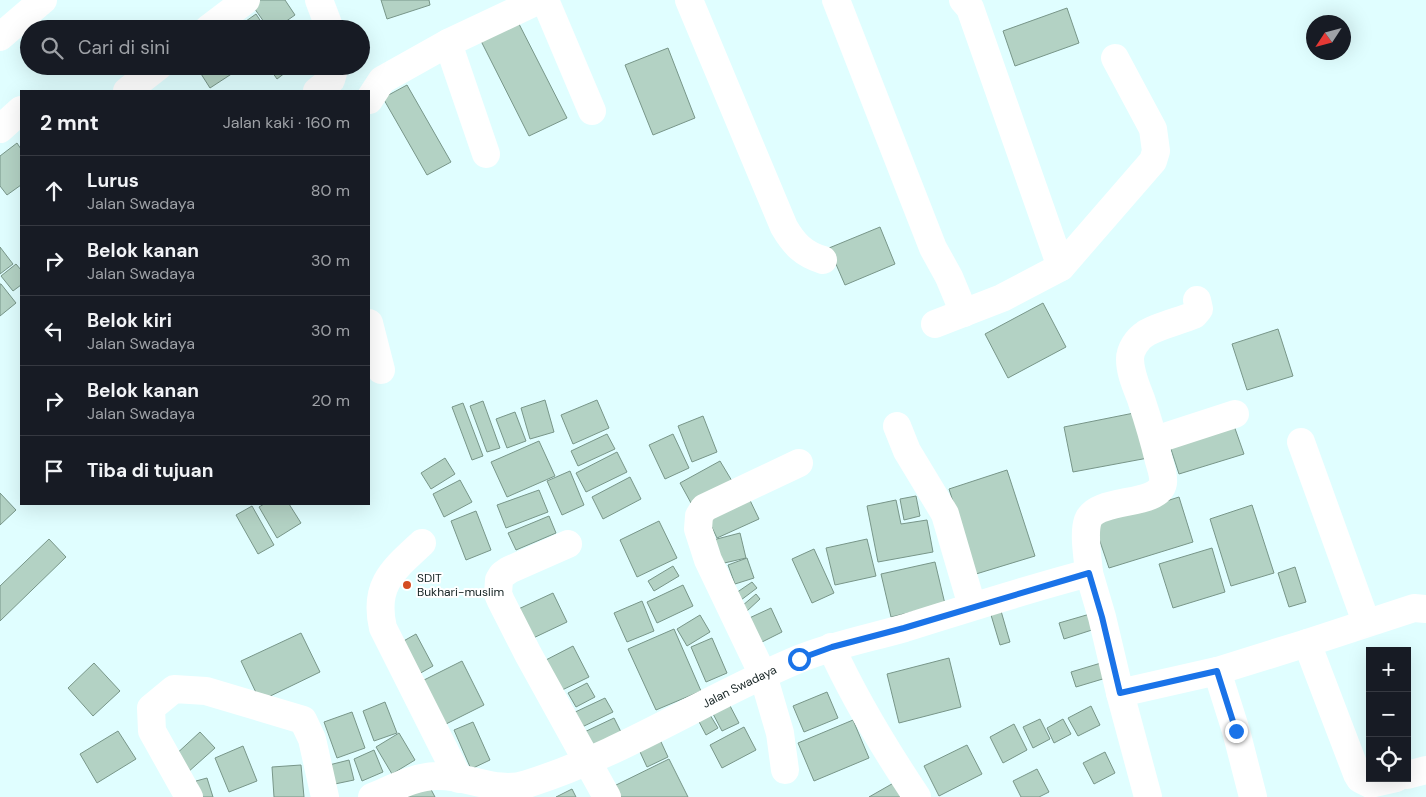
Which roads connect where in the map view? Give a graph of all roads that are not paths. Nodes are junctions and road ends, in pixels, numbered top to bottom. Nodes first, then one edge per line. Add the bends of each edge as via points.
1 (43, 0) edge
2 (246, 0) edge
3 (319, 0) edge
4 (539, 0) edge
5 (545, 0) edge
6 (689, 0) edge
7 (836, 0) edge
8 (962, 0) edge
9 (220, 20) edge
10 (327, 20) edge
11 (0, 37) edge
12 (448, 43) junction
13 (1115, 58) dead end
14 (147, 75) edge
15 (332, 75) edge
16 (127, 90) edge
17 (318, 90) edge
18 (370, 98) edge
19 (20, 111) edge
20 (592, 111) dead end
21 (0, 129) edge
22 (486, 154) dead end
23 (823, 260) dead end
24 (1061, 267) junction
25 (1197, 300) dead end
26 (964, 313) junction
27 (935, 324) dead end
28 (370, 327) edge
29 (381, 370) dead end
30 (1235, 414) dead end
31 (897, 426) dead end
32 (1154, 440) junction
33 (1301, 442) dead end
34 (799, 463) dead end
35 (422, 542) dead end
36 (568, 544) dead end
37 (1089, 573) junction
38 (972, 606) junction
39 (1426, 609) edge
40 (1366, 622) junction
41 (1307, 642) junction
42 (832, 647) junction
43 (1217, 671) junction
44 (763, 675) junction
45 (1120, 693) junction
46 (587, 761) junction
47 (785, 770) dead end
48 (1426, 770) edge
49 (1411, 774) edge
50 (459, 779) junction
51 (1366, 782) edge
52 (1366, 782) edge
53 (1379, 782) edge
54 (491, 791) edge
55 (379, 796) edge
56 (1145, 796) edge
57 (189, 797) edge
58 (325, 797) edge
59 (607, 797) edge
60 (918, 797) edge
61 (1253, 797) edge

1 - 11 street
2 - 9 street
3 - 10 street
4 - 12 street
5 - 20 street
6 - 23 street via 784,227 800,249
7 - 26 street via 932,248
8 - 24 street via 970,8
12 - 18 street via 382,80
12 - 22 street
13 - 24 street via 1152,129 1156,151 1153,161
14 - 16 street
15 - 17 street
19 - 21 street
24 - 26 street via 1002,298
25 - 32 street via 1199,309 1194,315 1145,333 1130,357 1131,370
26 - 27 street
28 - 29 street
30 - 32 street
31 - 38 street via 904,445 946,514
32 - 37 street via 1163,485 1152,495 1106,507 1090,516 1086,531
33 - 40 street
34 - 44 street via 704,508 699,516 698,529 708,560
35 - 50 street via 384,586 379,612 387,636
36 - 46 street via 528,560 502,575 498,594
37 - 38 street, Jalan Swadaya
37 - 45 street
38 - 42 street, Jalan Swadaya
39 - 40 street via 1414,608
40 - 41 street
41 - 43 street
41 - 52 street via 1357,774
42 - 44 street, Jalan Swadaya
42 - 60 street via 884,747
43 - 45 street
43 - 61 street
44 - 46 street, Jalan Swadaya
44 - 47 street via 780,733
45 - 56 street
46 - 54 street, Jalan Swadaya via 525,785
46 - 59 street
48 - 49 street
50 - 54 street, Jalan Swadaya
50 - 55 street, Jalan Swadaya via 430,776
51 - 53 street
57 - 58 street via 152,731 151,708 174,689 206,691 303,720 312,739

